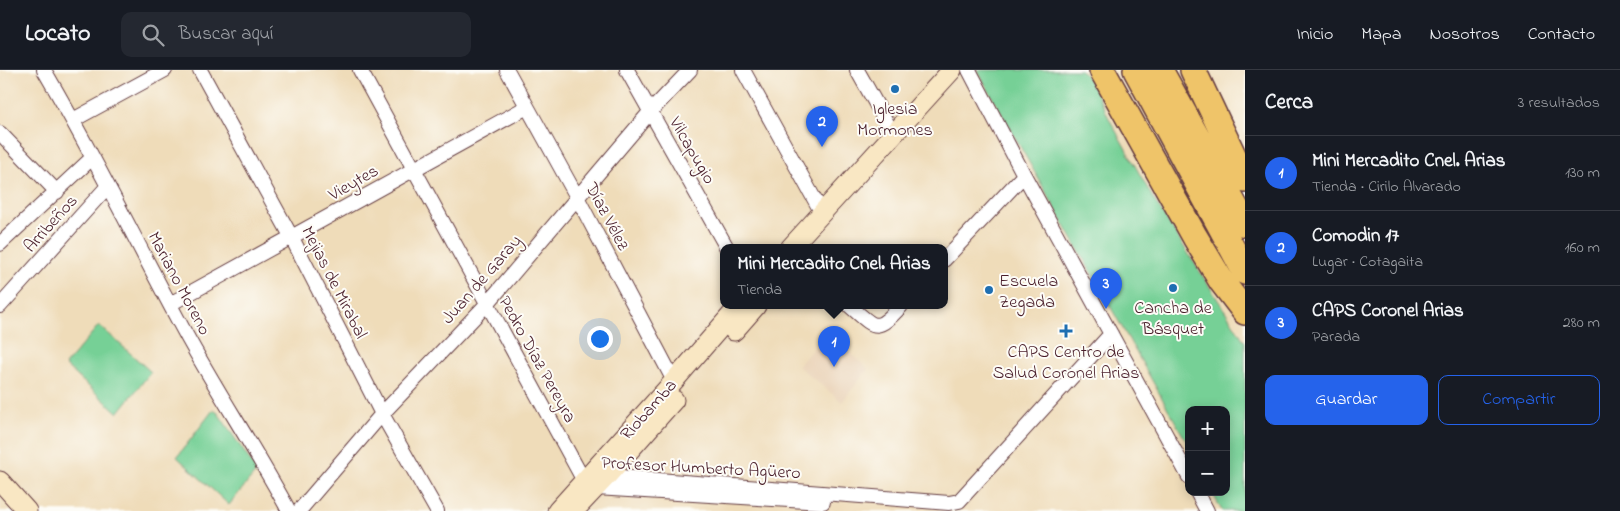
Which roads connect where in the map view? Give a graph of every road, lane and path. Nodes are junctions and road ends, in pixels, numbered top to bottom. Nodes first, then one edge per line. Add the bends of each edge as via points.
1 (44, 70) edge
2 (165, 70) edge
3 (200, 70) edge
4 (360, 70) edge
5 (507, 70) edge
6 (627, 70) edge
7 (690, 70) edge
8 (743, 70) edge
9 (857, 70) edge
10 (952, 70) edge
11 (968, 70) edge
12 (1102, 70) edge
13 (1194, 70) edge
14 (1150, 74) edge
15 (528, 107) junction
16 (650, 112) junction
17 (73, 120) junction
18 (0, 133) edge
19 (894, 134) junction
20 (92, 158) junction
21 (414, 168) junction
22 (1024, 175) junction
23 (1245, 180) edge
24 (107, 187) junction
25 (57, 192) junction
26 (576, 197) junction
27 (822, 213) junction
28 (1245, 224) edge
29 (292, 238) junction
30 (0, 244) edge
31 (725, 244) edge
32 (794, 244) edge
33 (810, 244) edge
34 (948, 256) edge
35 (1245, 272) edge
36 (170, 304) junction
37 (487, 304) junction
38 (0, 306) edge
39 (736, 309) edge
40 (753, 309) edge
41 (854, 309) edge
42 (898, 309) edge
43 (1245, 312) edge
44 (1113, 337) junction
45 (674, 381) junction
46 (382, 414) junction
47 (1185, 470) edge
48 (0, 481) edge
49 (596, 482) junction
50 (1199, 496) edge
51 (0, 500) edge
52 (10, 511) edge
53 (27, 511) edge
54 (289, 511) edge
55 (299, 511) edge
56 (437, 511) edge
57 (557, 511) edge
58 (574, 511) edge
59 (949, 511) edge
60 (956, 511) edge
61 (1207, 511) edge

1 - 17 street, Mariano Moreno
2 - 17 street
3 - 29 street, Mejias de Mirabal
4 - 21 street, Pedro Díaz Pereyra
5 - 15 street, Díaz Vélez
6 - 16 street, Vilcapugio
7 - 16 street, Juan de Garay
8 - 27 street
9 - 19 street
10 - 19 main road
11 - 22 street
11 - 33 main road
12 - 43 highway via 1195,238
13 - 23 highway
14 - 28 highway
14 - 35 highway
15 - 21 street, Vieytes
15 - 26 street, Díaz Vélez
16 - 26 street, Juan de Garay
16 - 31 street, Vilcapugio
17 - 20 street, Mariano Moreno
18 - 25 street
19 - 27 main road
20 - 24 street, Mariano Moreno
20 - 25 street
21 - 29 street, Vieytes
21 - 37 street, Pedro Díaz Pereyra
22 - 34 street
22 - 44 street
24 - 36 street, Mariano Moreno
24 - 38 street, Arribeños
25 - 30 street
26 - 37 street, Juan de Garay
26 - 45 street, Díaz Vélez
27 - 32 main road
29 - 36 street, Vieytes
29 - 46 street, Mejias de Mirabal
36 - 54 street, Mariano Moreno
37 - 46 street, Juan de Garay
37 - 49 street, Pedro Díaz Pereyra
39 - 45 main road, Riobamba
40 - 49 main road, Riobamba
41 - 42 street via 878,325 885,323
44 - 47 street
44 - 49 street, Profesor Humberto Agüero via 959,501 949,503
44 - 60 street via 962,510
45 - 49 main road, Riobamba
46 - 55 street, Juan de Garay
46 - 56 street, Mejias de Mirabal
48 - 53 main road
49 - 57 main road, Riobamba
49 - 58 main road, Riobamba
49 - 59 street, Profesor Humberto Agüero
50 - 61 street
51 - 52 main road

